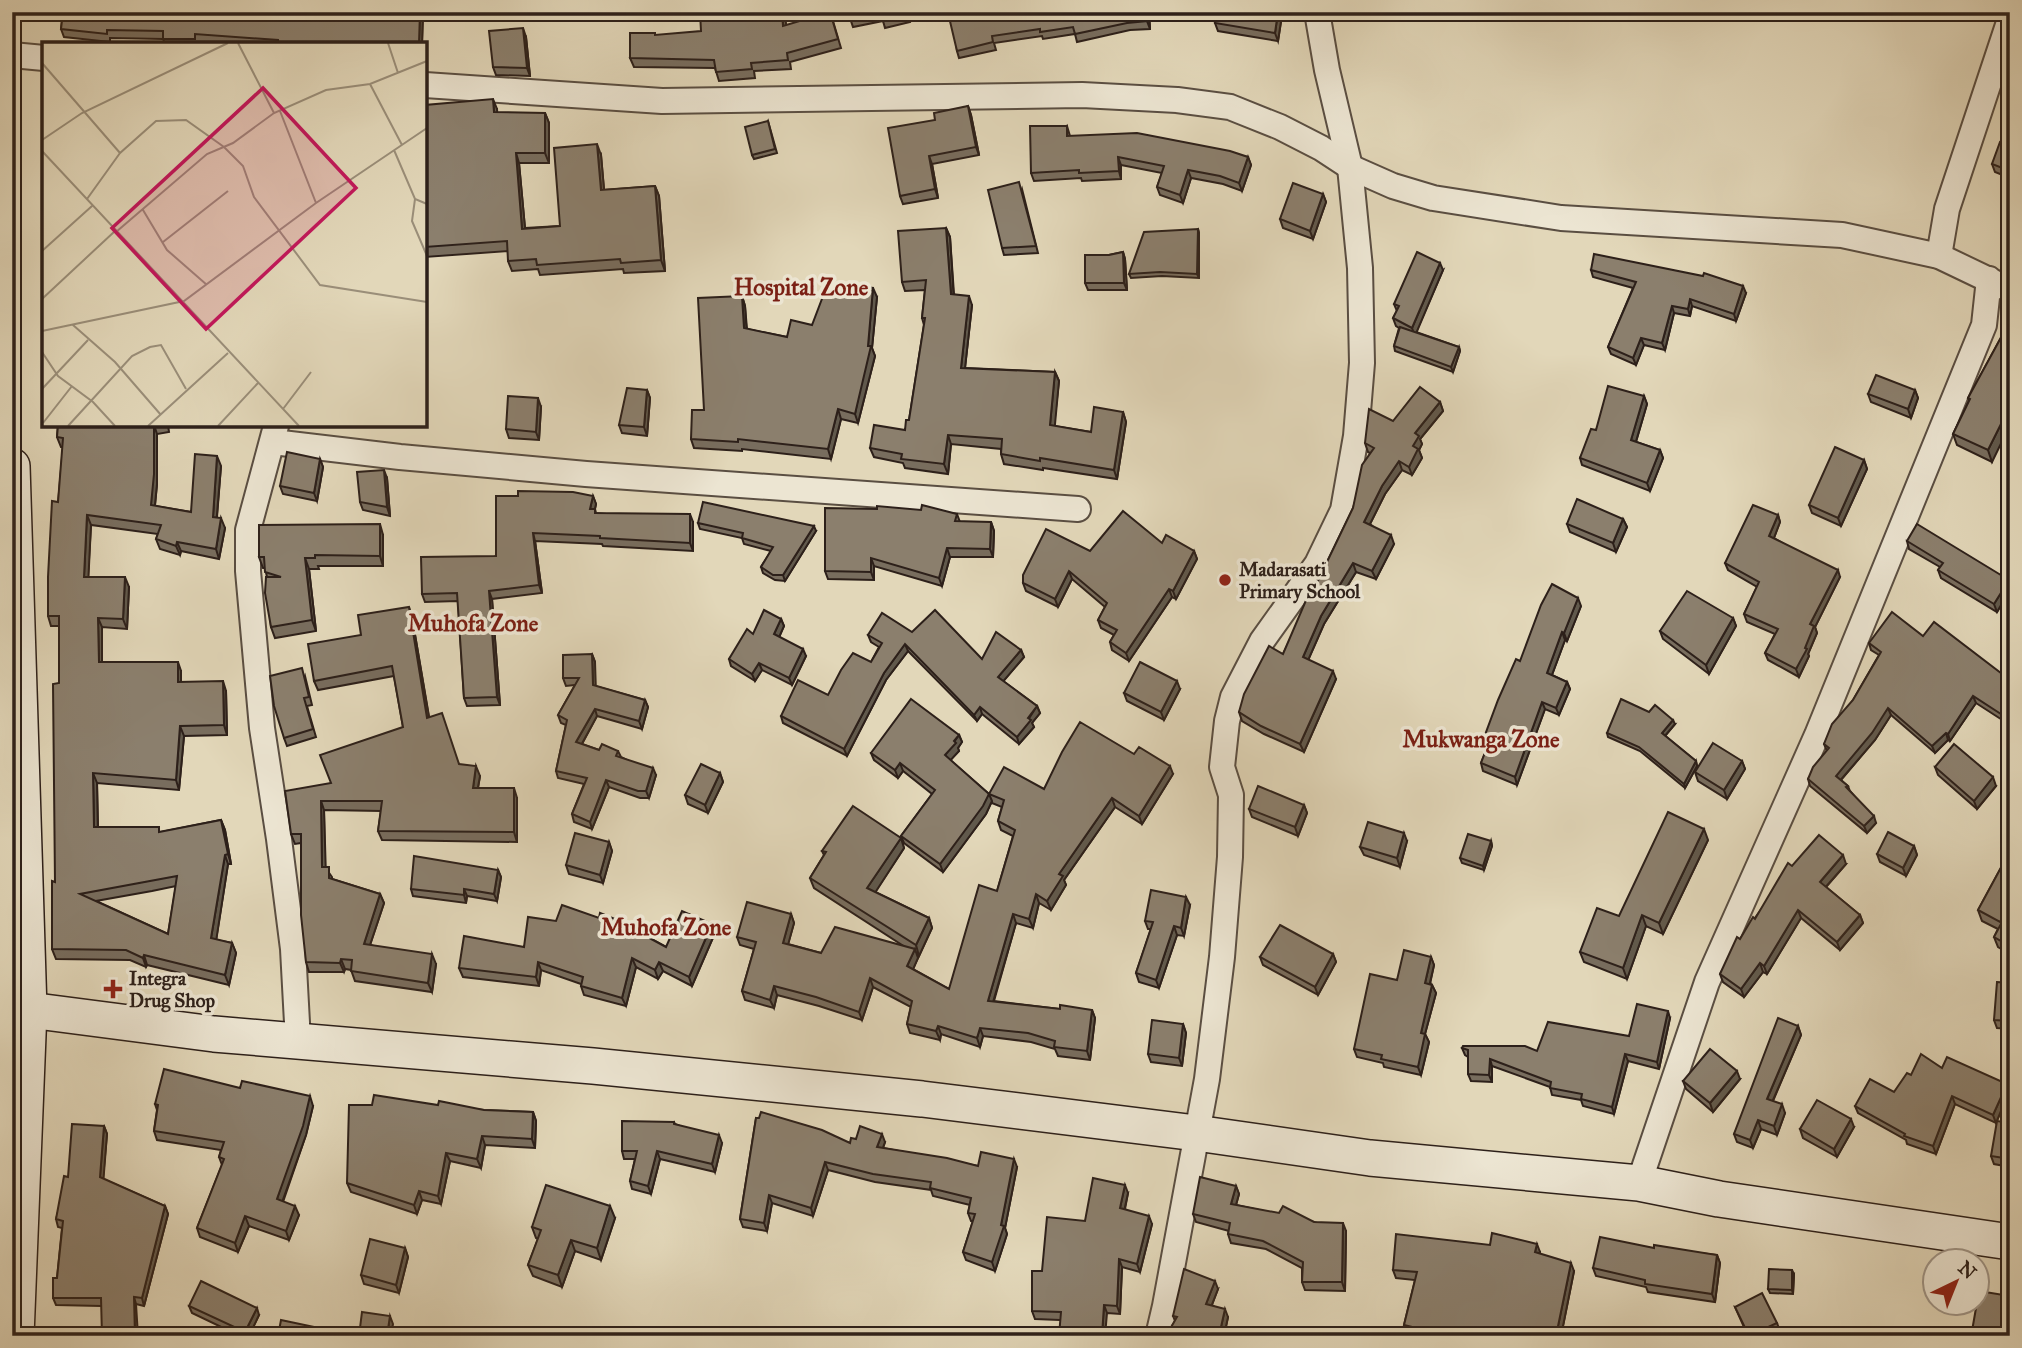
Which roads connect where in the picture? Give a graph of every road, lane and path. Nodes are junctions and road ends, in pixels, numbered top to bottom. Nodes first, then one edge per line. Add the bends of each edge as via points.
1 (1317, 12) edge
2 (2010, 19) edge
3 (12, 55) edge
4 (42, 58) edge
5 (427, 85) edge
6 (1350, 167) junction
7 (1939, 256) junction
8 (1999, 284) edge
9 (274, 433) edge
10 (12, 466) edge
11 (1078, 509) dead end
12 (21, 1005) edge
13 (298, 1041) junction
14 (1196, 1133) junction
15 (1639, 1183) junction
16 (2010, 1242) edge
17 (16, 1336) edge
18 (1158, 1336) edge

1 - 6 street
2 - 7 street via 1947,209
3 - 4 street
5 - 6 street via 662,102 1082,95 1177,100 1230,107 1280,127
6 - 7 street via 1433,198 1561,218 1842,235
6 - 14 street via 1360,268 1362,363 1356,436 1343,510 1317,564 1262,641 1233,697 1227,721 1222,767 1231,795 1227,895 1209,1066
7 - 8 street
8 - 15 street via 1817,735 1707,982
9 - 11 street via 400,457
9 - 13 street via 248,530 248,571 261,728 293,949
10 - 12 main road
12 - 13 main road via 214,1034
12 - 17 main road
13 - 14 main road via 922,1099
14 - 15 main road via 1370,1158
14 - 18 street
15 - 16 main road

